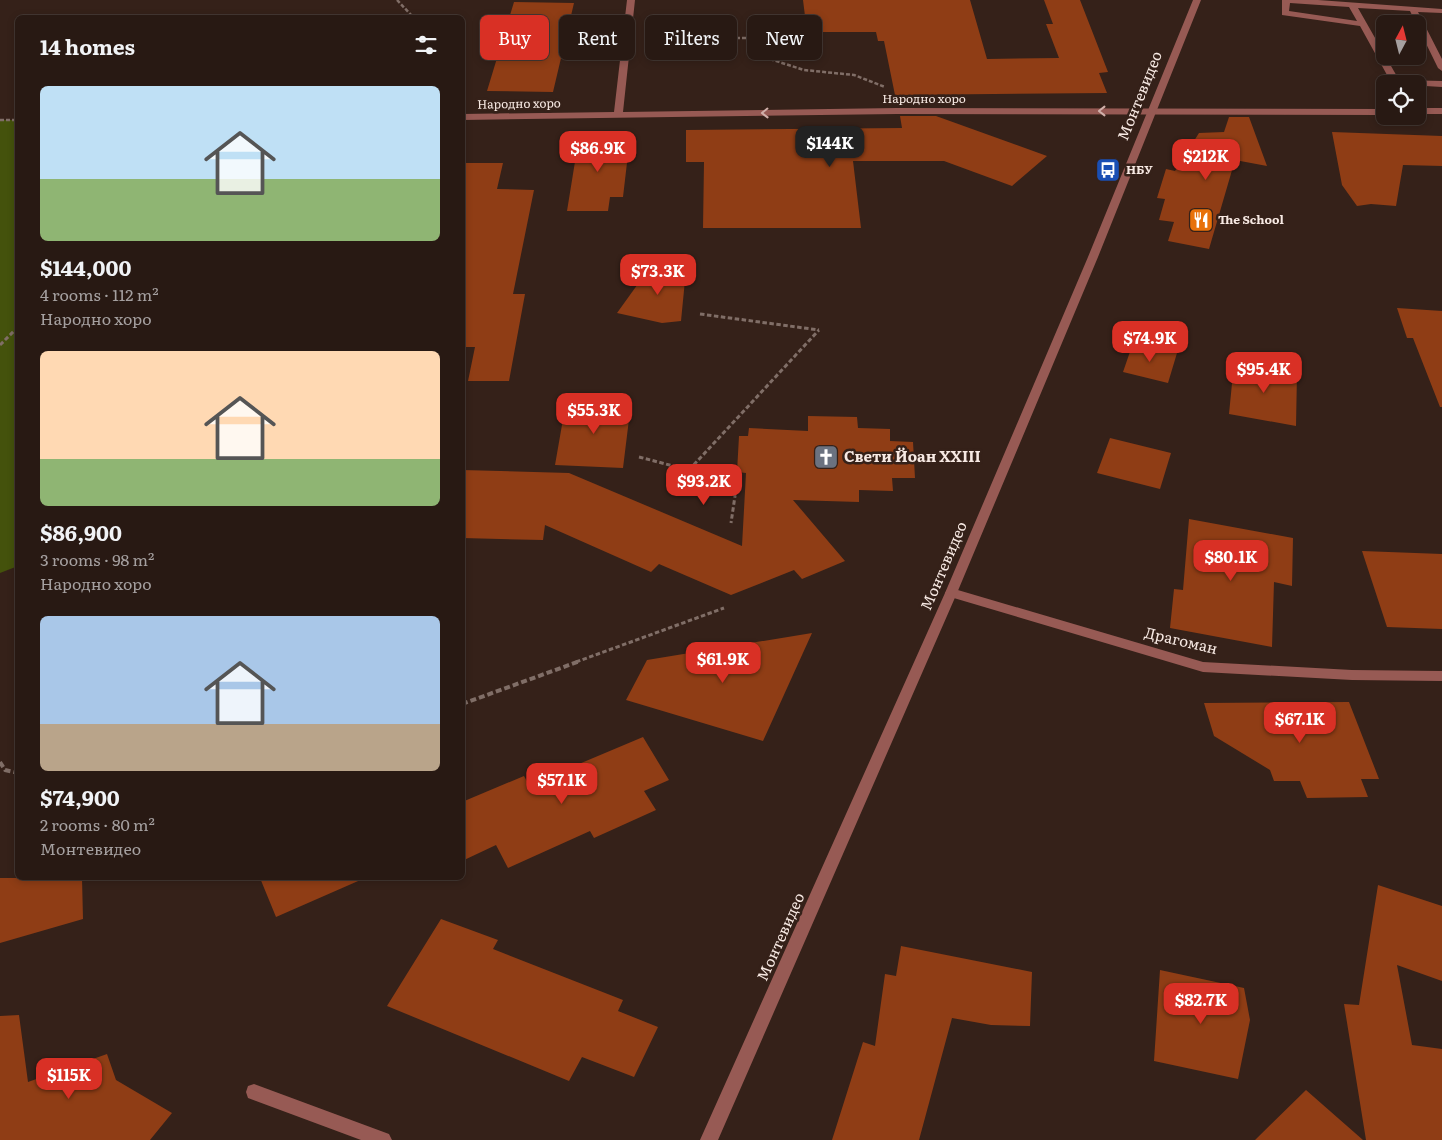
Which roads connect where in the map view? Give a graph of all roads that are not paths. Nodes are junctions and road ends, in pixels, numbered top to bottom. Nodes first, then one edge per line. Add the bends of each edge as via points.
1 (631, 0) edge
2 (1197, 0) edge
3 (1352, 5) junction
4 (1413, 9) junction
5 (1442, 11) edge
6 (1362, 24) junction
7 (1442, 68) edge
8 (1438, 84) edge
9 (1442, 96) edge
10 (1151, 111) junction
11 (1442, 111) edge
12 (1376, 112) edge
13 (1426, 112) edge
14 (618, 114) junction
15 (465, 117) edge
16 (950, 593) junction
17 (1442, 676) edge
18 (254, 1092) dead end
19 (383, 1140) edge
20 (709, 1140) edge

1 - 14 street
2 - 10 street, Монтевидео
3 - 4 street
3 - 6 street
3 - 6 street via 1286,0 1285,13
4 - 5 street
4 - 7 street
6 - 8 street via 1396,83
8 - 9 street
10 - 12 street, Народно хоро
10 -> 14 street, Народно хоро
10 - 16 street, Монтевидео
11 - 13 street
14 - 15 street, Народно хоро
16 - 17 street, Драгоман via 1203,666 1352,675
16 - 20 street, Монтевидео
18 - 19 street

